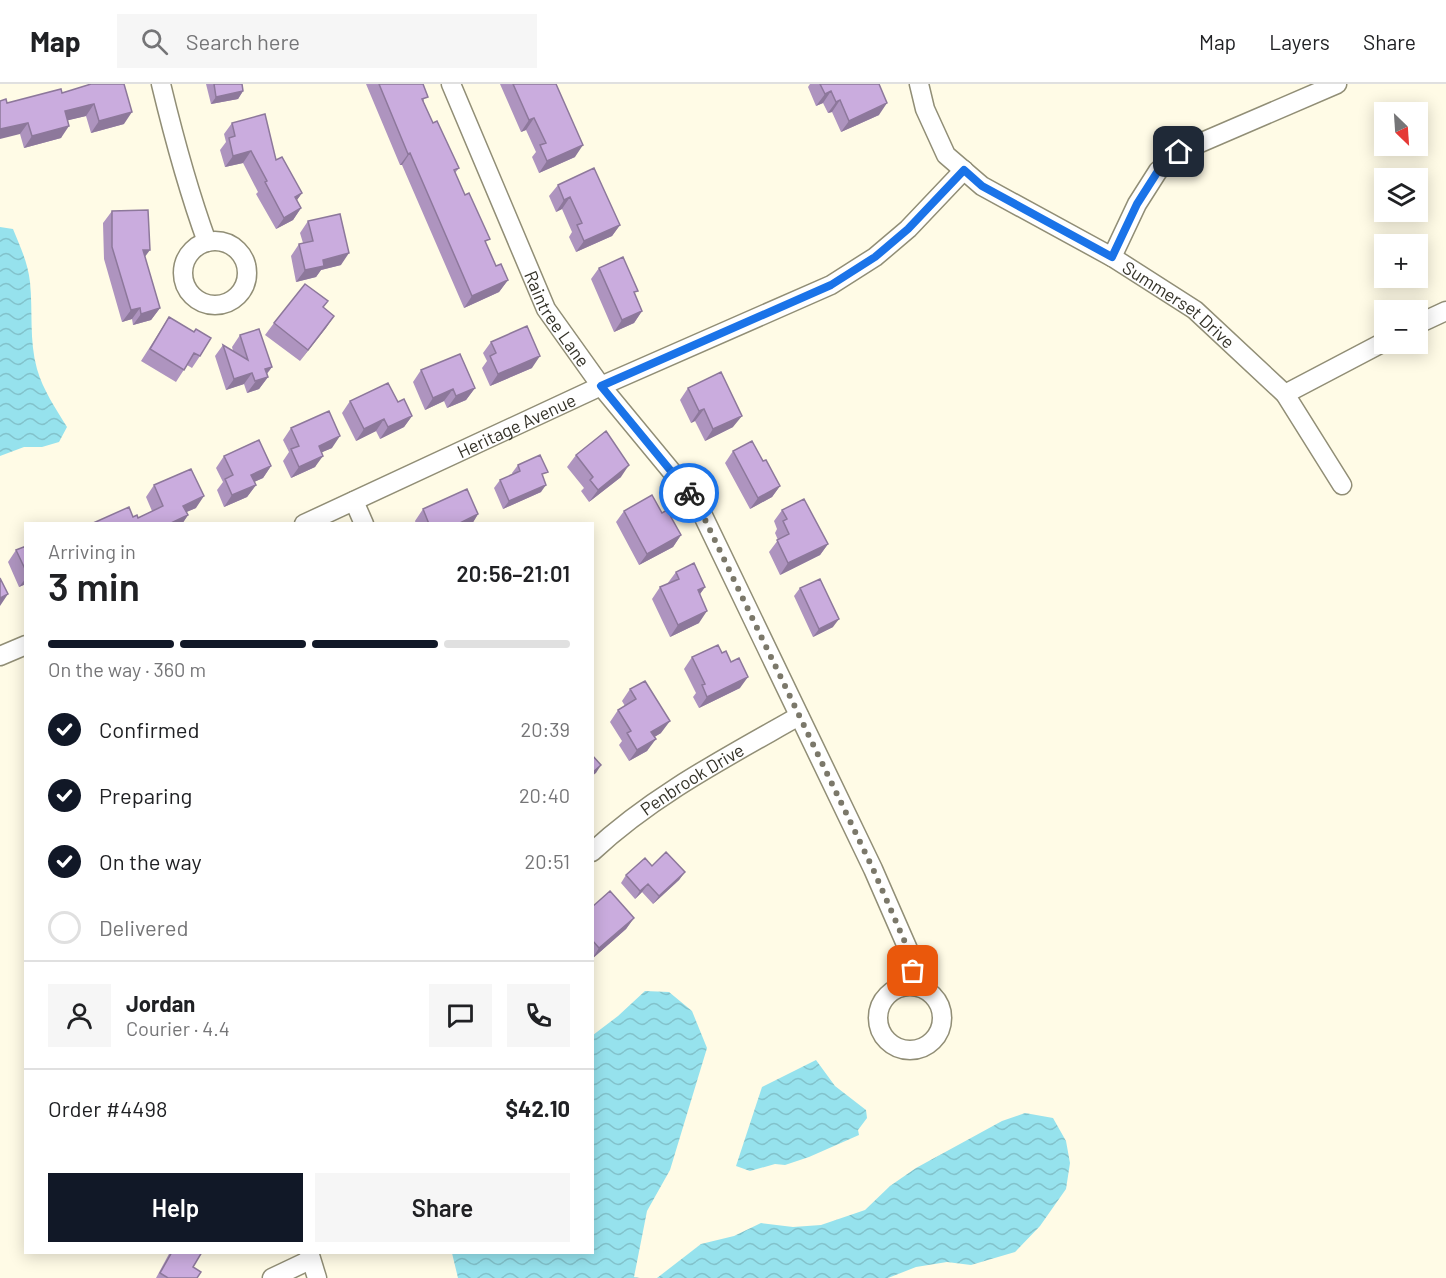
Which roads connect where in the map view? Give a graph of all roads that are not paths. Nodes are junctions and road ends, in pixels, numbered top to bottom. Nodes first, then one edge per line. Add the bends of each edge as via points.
1 (161, 84) edge
2 (451, 84) edge
3 (919, 84) edge
4 (1336, 84) edge
5 (964, 170) junction
6 (207, 242) dead end
7 (1112, 257) junction
8 (1446, 311) edge
9 (1428, 319) edge
10 (1374, 347) edge
11 (601, 386) junction
12 (1285, 394) junction
13 (1342, 485) dead end
14 (354, 501) junction
15 (308, 522) edge
16 (363, 522) edge
17 (24, 646) edge
18 (0, 656) edge
19 (799, 717) junction
20 (594, 850) edge
21 (914, 986) dead end
22 (310, 1256) edge
23 (272, 1278) edge
24 (317, 1278) edge

1 - 6 street via 182,167
2 - 11 street, Raintree Lane via 546,309
3 - 5 street, Summerset Drive via 925,109 946,155
4 - 7 street via 1179,152 1158,171
5 - 7 street, Summerset Drive via 982,186
5 - 11 street, Heritage Avenue via 900,236 831,285
7 - 12 street, Summerset Drive via 1196,310
8 - 9 street
10 - 12 street
11 - 14 street, Heritage Avenue
11 - 19 street, Raintree Lane via 696,501
12 - 13 street, Summerset Drive
14 - 15 street, Heritage Avenue
14 - 16 street
17 - 18 street
19 - 20 street, Penbrook Drive via 680,784
19 - 21 street, Raintree Lane via 911,956
22 - 23 street
22 - 24 street

